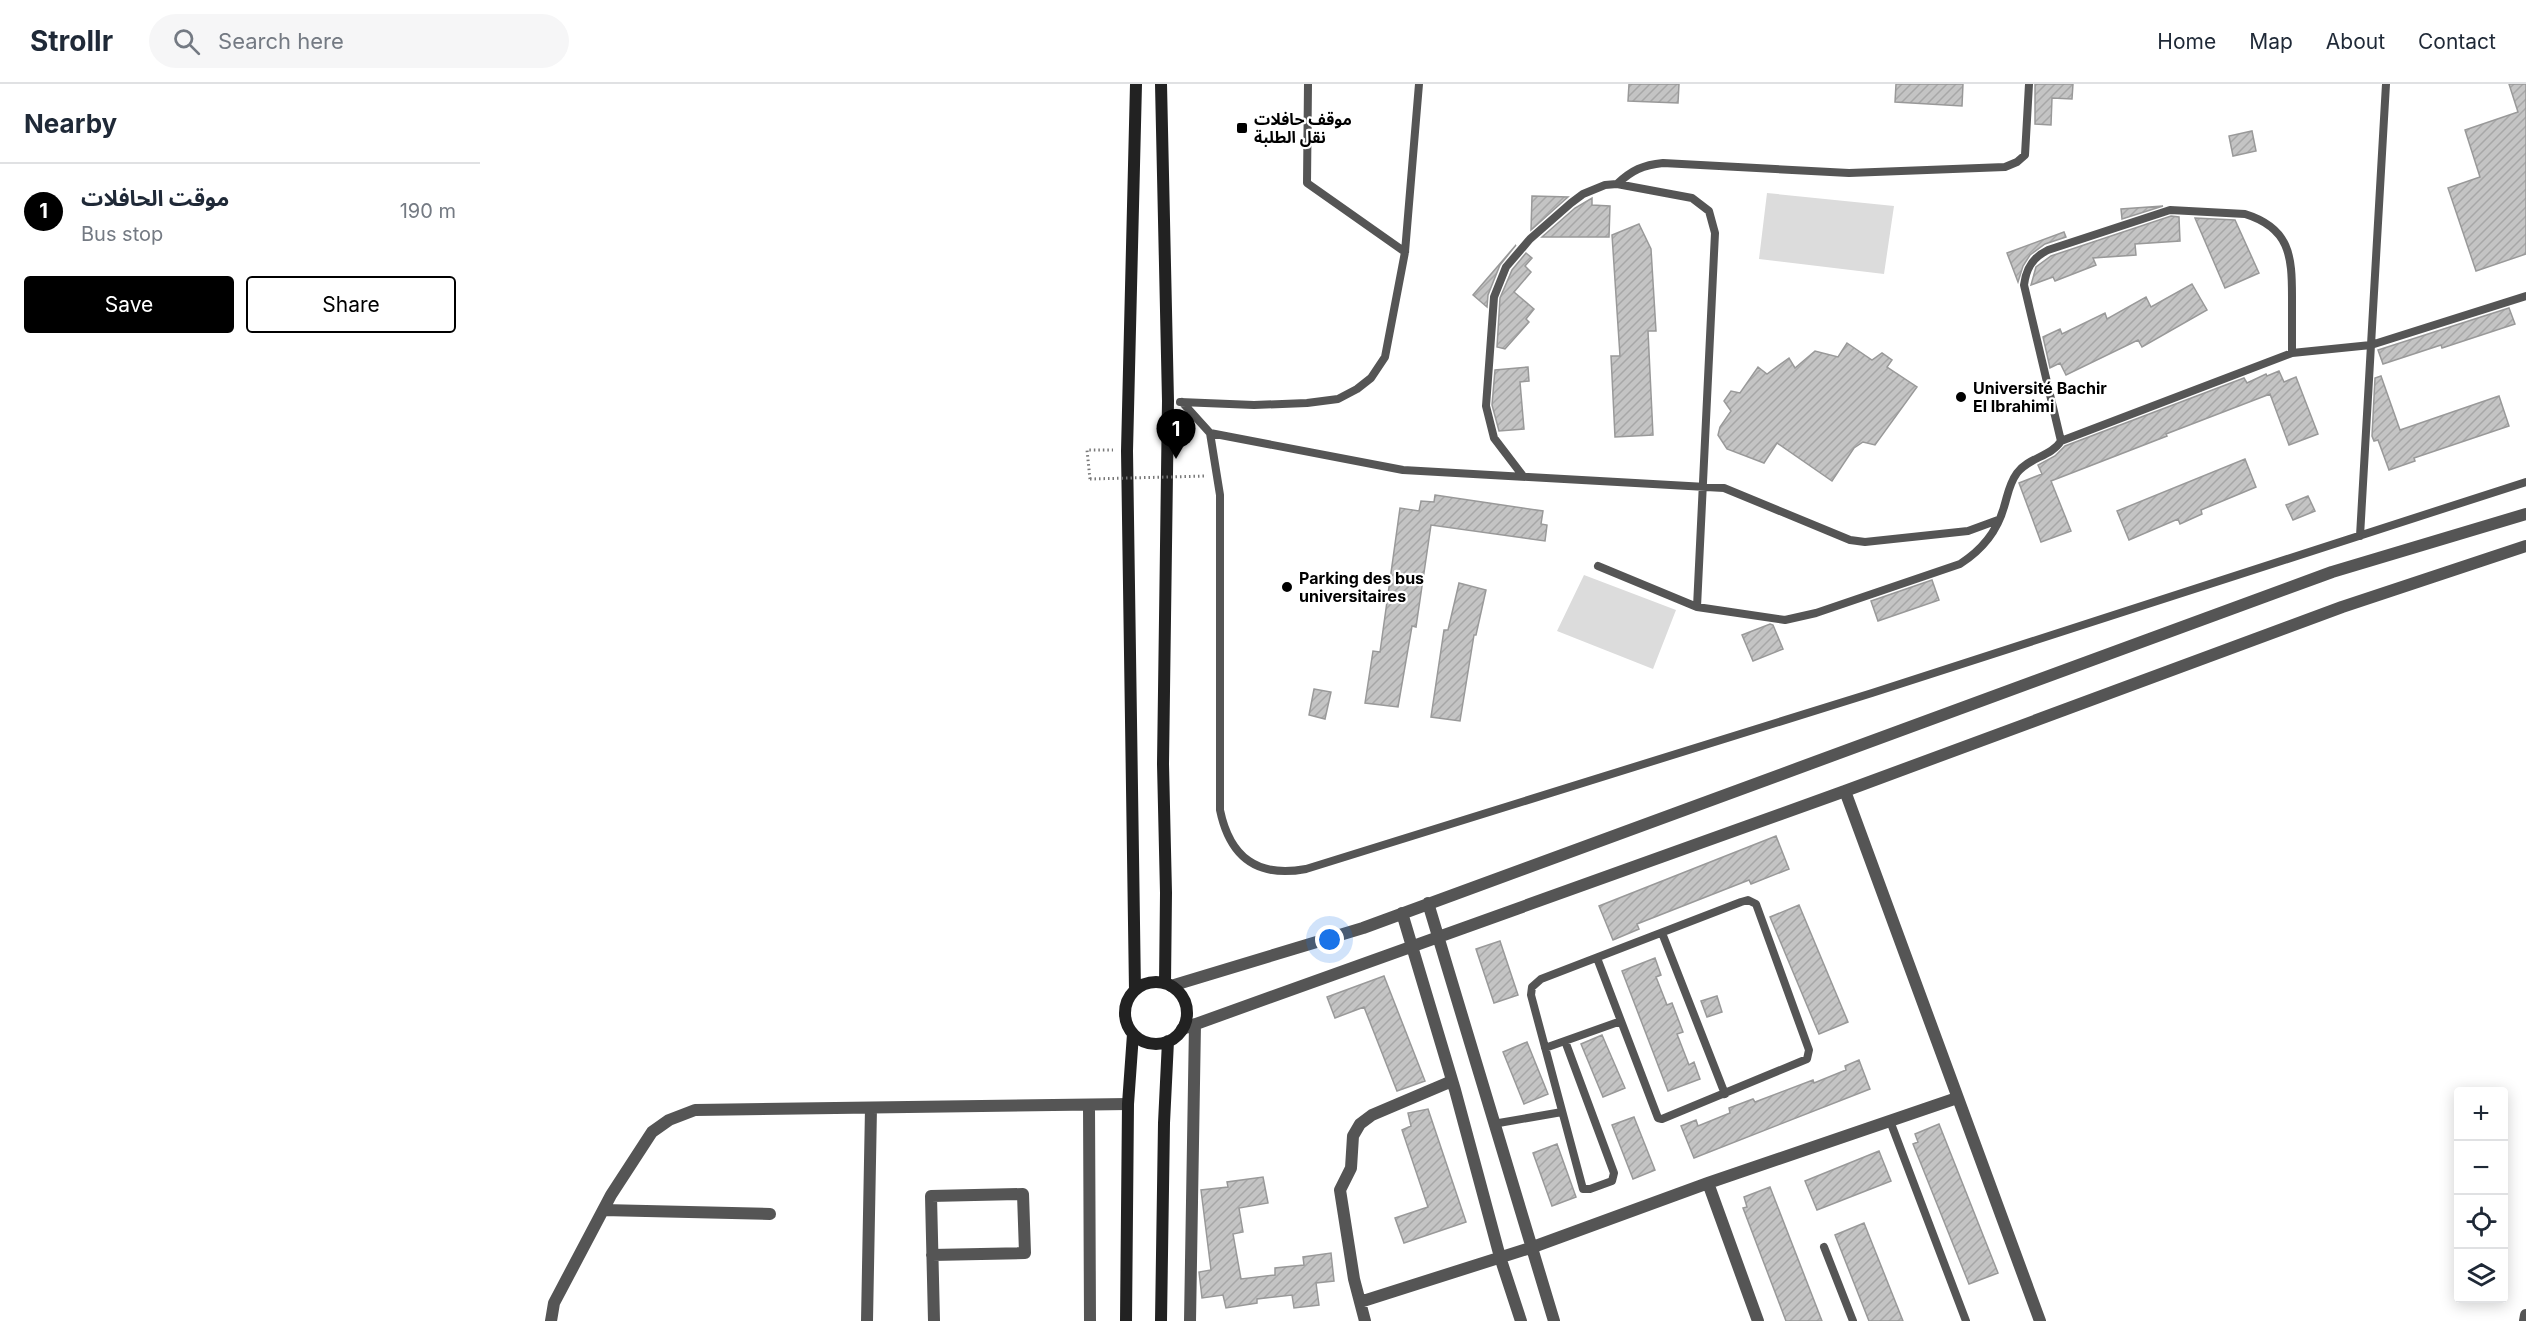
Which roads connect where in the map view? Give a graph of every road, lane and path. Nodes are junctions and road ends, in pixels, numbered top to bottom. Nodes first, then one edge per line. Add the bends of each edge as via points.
1 (1136, 84) edge
2 (1161, 84) edge
3 (1308, 84) edge
4 (1419, 84) edge
5 (2029, 84) edge
6 (2386, 84) edge
7 (1617, 184) junction
8 (1405, 252) junction
9 (2526, 296) edge
10 (2371, 345) junction
11 (2292, 353) junction
12 (1168, 401) junction
13 (1182, 402) junction
14 (1210, 433) junction
15 (2061, 441) junction
16 (1127, 451) junction
17 (1207, 476) dead end
18 (1523, 476) junction
19 (2526, 482) edge
20 (1704, 486) junction
21 (2526, 514) edge
22 (1998, 520) junction
23 (2360, 536) junction
24 (2526, 546) edge
25 (1598, 566) dead end
26 (1697, 607) junction
27 (1845, 791) junction
28 (1428, 903) junction
29 (1401, 913) junction
30 (1662, 933) junction
31 (1437, 939) junction
32 (1411, 947) junction
33 (1597, 958) junction
34 (1168, 985) junction
35 (1135, 990) junction
36 (1621, 1022) junction
37 (1195, 1024) junction
38 (1182, 1029) junction
39 (1133, 1034) junction
40 (1168, 1041) junction
41 (1565, 1041) junction
42 (1545, 1048) junction
43 (1452, 1081) junction
44 (1725, 1094) junction
45 (1957, 1098) junction
46 (1128, 1104) junction
47 (1089, 1106) junction
48 (871, 1108) junction
49 (1562, 1112) junction
50 (1890, 1121) junction
51 (1493, 1124) junction
52 (1708, 1183) junction
53 (603, 1209) junction
54 (770, 1214) dead end
55 (1533, 1247) junction
56 (1824, 1247) dead end
57 (932, 1255) junction
58 (1500, 1257) junction
59 (1360, 1302) junction
60 (2526, 1315) edge
61 (551, 1321) edge
62 (867, 1321) edge
63 (934, 1321) edge
64 (1090, 1321) edge
65 (1126, 1321) edge
66 (1161, 1321) edge
67 (1190, 1321) edge
68 (1365, 1321) edge
69 (1521, 1321) edge
70 (1554, 1321) edge
71 (1758, 1321) edge
72 (1853, 1321) edge
73 (1965, 1321) edge
74 (2040, 1321) edge
75 (2524, 1321) edge

1 - 16 main road
2 - 12 main road
3 - 8 lane via 1307,183
4 - 8 lane
5 - 7 lane via 2025,155 2005,166 1849,173 1663,163 1632,171
6 - 10 lane
7 - 18 lane via 1583,194 1530,239 1506,267 1494,297 1486,406 1494,438
7 - 20 lane via 1692,198 1705,206 1713,218
8 - 13 lane via 1385,357 1371,378 1357,389 1338,399 1276,405
9 - 10 lane
10 - 11 lane
10 - 23 lane
11 - 15 lane
11 - 15 lane via 2290,255 2277,233 2255,217 2170,210 2048,250 2030,264 2024,285
12 - 13 lane
12 - 34 main road via 1163,764
13 - 14 lane
14 - 18 lane via 1403,470
14 - 23 lane via 1220,495 1220,810 1232,845 1265,870 1285,873 1872,693
15 - 22 lane via 2053,451 2019,471 2008,488
16 - 17 path, bridge via 1087,450 1090,479
16 - 35 main road
18 - 20 lane
19 - 23 lane
20 - 22 lane via 1724,488 1835,534 1865,542 1968,531
20 - 26 lane
21 - 28 street via 2332,572
22 - 26 lane via 1984,547 1960,564 1816,613 1785,620
24 - 27 street via 2342,607
25 - 26 lane
27 - 31 street
27 - 45 street
28 - 29 street
28 - 31 street
29 - 32 street
29 - 34 street via 1364,928
30 - 33 lane
30 - 44 lane
30 - 44 lane via 1748,900 1756,904 1809,1050 1807,1059 1797,1065
31 - 32 street
31 - 51 street
32 - 37 street
32 - 43 street
33 - 36 lane
33 - 42 lane via 1541,979 1532,987
34 - 35 main road via 1152,982
34 - 38 main road via 1178,993 1186,1010
35 - 39 main road via 1125,1007 1127,1026
36 - 41 lane
36 - 44 lane via 1658,1118
37 - 38 street
37 - 67 street
38 - 40 main road
39 - 40 main road via 1149,1043
39 - 46 main road
40 - 66 main road
41 - 42 lane
41 - 49 lane via 1614,1173 1612,1181 1583,1189
42 - 49 lane
43 - 58 street
43 - 59 street via 1372,1115 1353,1136 1351,1168 1340,1190
45 - 50 street
45 - 74 street
46 - 47 street
46 - 65 main road
47 - 48 street
47 - 64 street
48 - 53 street via 695,1110 652,1132
48 - 62 street
49 - 51 lane
50 - 52 street
50 - 73 lane
51 - 55 street
52 - 55 street
52 - 71 street
53 - 54 street
53 - 61 street via 554,1304
55 - 58 street
55 - 70 street
56 - 72 lane
57 - 57 street via 931,1196 1023,1194 1025,1253
57 - 63 street
58 - 59 street
58 - 69 street
59 - 68 street
60 - 75 street

